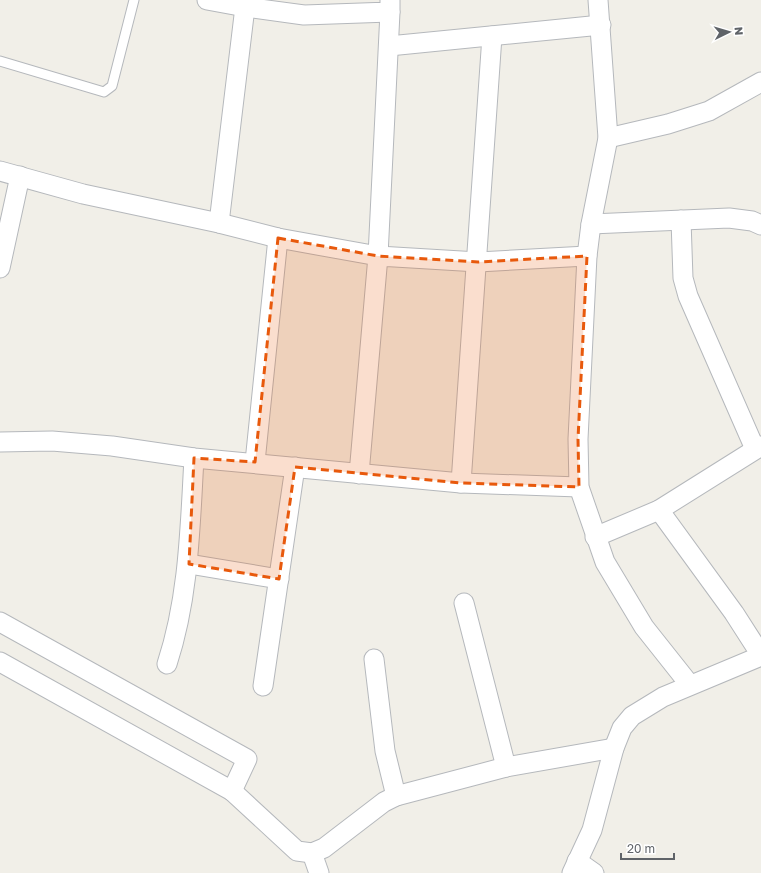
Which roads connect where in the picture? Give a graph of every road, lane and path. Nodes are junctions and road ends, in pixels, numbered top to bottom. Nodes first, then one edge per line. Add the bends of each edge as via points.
1 (134, 0) edge
2 (207, 0) edge
3 (598, 0) edge
4 (390, 6) edge
5 (245, 7) junction
6 (601, 25) junction
7 (492, 36) junction
8 (389, 46) junction
9 (0, 62) edge
10 (761, 82) edge
11 (608, 138) junction
12 (0, 171) edge
13 (20, 176) junction
14 (681, 220) junction
15 (219, 223) junction
16 (591, 224) junction
17 (761, 225) edge
18 (278, 238) junction
19 (378, 256) junction
20 (587, 256) junction
21 (478, 262) junction
22 (0, 268) edge
23 (0, 442) edge
24 (758, 448) edge
25 (194, 458) junction
26 (255, 462) junction
27 (295, 467) junction
28 (359, 474) junction
29 (461, 483) junction
30 (579, 487) junction
31 (659, 510) junction
32 (595, 537) junction
33 (188, 564) junction
34 (279, 579) junction
35 (464, 603) dead end
36 (0, 622) edge
37 (761, 656) edge
38 (374, 659) dead end
39 (0, 662) edge
40 (167, 664) dead end
41 (690, 685) junction
42 (263, 686) dead end
43 (614, 748) junction
44 (506, 768) junction
45 (232, 791) junction
46 (396, 796) junction
47 (312, 853) junction
48 (574, 867) edge
49 (319, 873) edge
50 (594, 873) edge

1 - 9 lane via 112,86 104,92
2 - 5 street
3 - 6 street
4 - 5 street via 304,15
4 - 8 street
5 - 15 street
6 - 7 street
6 - 11 street
7 - 8 street
7 - 21 street
8 - 19 street
10 - 11 street via 709,111
11 - 16 street
12 - 13 street
13 - 15 street via 83,194
13 - 22 street
14 - 16 street
14 - 17 street via 728,218 752,221
14 - 24 street via 683,278 688,296
15 - 18 street
16 - 20 street
18 - 19 street
18 - 26 street
19 - 21 street
19 - 28 street
20 - 21 street
20 - 30 street via 578,439
21 - 29 street
23 - 25 street via 52,440
24 - 31 street
25 - 26 street
25 - 33 street
26 - 27 street
27 - 28 street
27 - 34 street
28 - 29 street
29 - 30 street
30 - 32 street
31 - 32 street
31 - 37 street via 734,613
32 - 41 street via 605,562 644,627
33 - 34 street
33 - 40 street via 177,633
34 - 42 street
35 - 44 street
36 - 45 street via 247,759
37 - 41 street
38 - 46 street via 385,751
39 - 45 street
41 - 43 street via 663,696 632,716 622,728
43 - 44 street
43 - 48 street via 592,830
44 - 46 street
45 - 47 street via 297,851
46 - 47 street via 384,802 324,848
47 - 49 street
48 - 50 street

